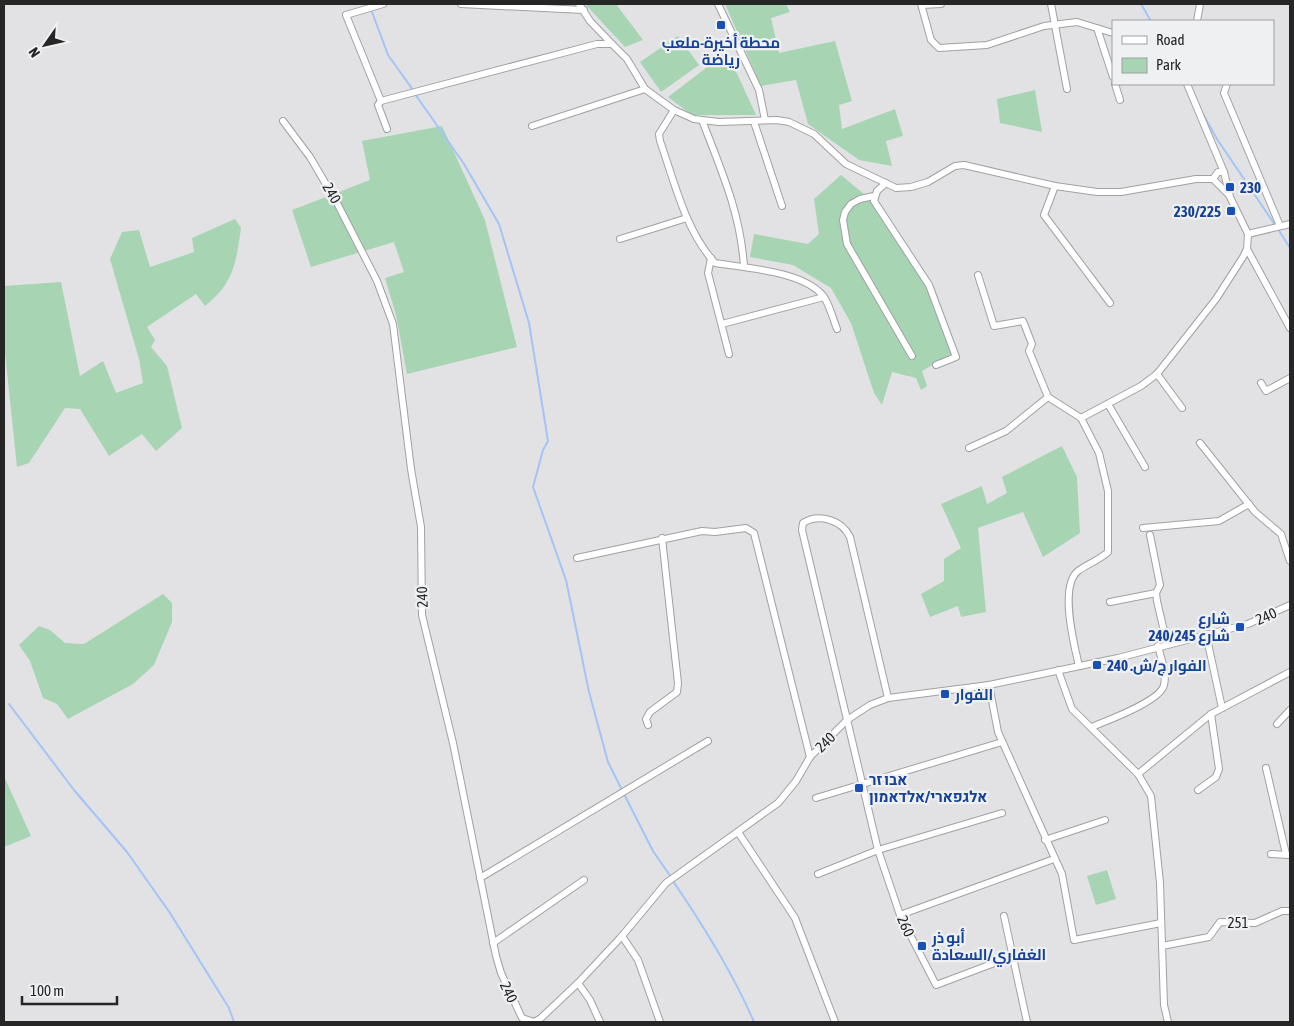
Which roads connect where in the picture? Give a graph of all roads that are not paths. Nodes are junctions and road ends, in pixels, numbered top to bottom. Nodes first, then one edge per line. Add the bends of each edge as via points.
1 (383, 4) edge
2 (461, 4) edge
3 (579, 4) edge
4 (718, 4) edge
5 (921, 4) edge
6 (941, 4) edge
7 (1051, 4) edge
8 (1200, 4) edge
9 (584, 10) junction
10 (1197, 20) edge
11 (1056, 25) junction
12 (1097, 28) junction
13 (1112, 33) edge
14 (612, 44) junction
15 (1112, 74) edge
16 (1115, 85) edge
17 (1187, 85) edge
18 (1226, 85) edge
19 (645, 89) junction
20 (1067, 89) dead end
21 (1120, 100) dead end
22 (381, 101) junction
23 (674, 110) junction
24 (702, 120) junction
25 (765, 120) junction
26 (283, 121) dead end
27 (754, 122) junction
28 (532, 126) dead end
29 (387, 128) dead end
30 (1221, 172) junction
31 (1213, 179) junction
32 (1226, 181) junction
33 (886, 183) junction
34 (1219, 185) junction
35 (1055, 186) junction
36 (874, 196) junction
37 (1230, 196) junction
38 (782, 206) dead end
39 (687, 218) junction
40 (1290, 224) edge
41 (1280, 226) junction
42 (1248, 234) junction
43 (620, 239) dead end
44 (1247, 249) junction
45 (711, 258) junction
46 (744, 266) junction
47 (978, 275) dead end
48 (824, 297) junction
49 (1110, 304) dead end
50 (722, 324) junction
51 (1290, 328) edge
52 (837, 329) dead end
53 (730, 354) dead end
54 (912, 356) dead end
55 (936, 365) dead end
56 (1157, 374) junction
57 (1290, 378) edge
58 (1261, 383) dead end
59 (1048, 397) junction
60 (1108, 404) junction
61 (1182, 408) dead end
62 (1081, 418) junction
63 (1200, 443) dead end
64 (969, 448) dead end
65 (1145, 467) dead end
66 (1249, 504) junction
67 (1143, 528) dead end
68 (1150, 535) dead end
69 (662, 538) junction
70 (578, 558) dead end
71 (1290, 561) edge
72 (1156, 593) junction
73 (1110, 602) dead end
74 (1290, 605) edge
75 (1206, 634) junction
76 (1167, 644) junction
77 (1158, 646) junction
78 (1079, 666) junction
79 (1058, 670) junction
80 (1290, 672) edge
81 (989, 685) junction
82 (888, 698) junction
83 (1222, 708) junction
84 (1290, 710) edge
85 (1211, 714) junction
86 (847, 720) junction
87 (1276, 724) dead end
88 (648, 726) dead end
89 (1092, 727) junction
90 (708, 742) dead end
91 (1002, 742) junction
92 (810, 757) junction
93 (1266, 768) dead end
94 (1138, 774) junction
95 (862, 784) junction
96 (1198, 790) dead end
97 (816, 798) dead end
98 (1002, 813) dead end
99 (1105, 820) dead end
100 (738, 832) junction
101 (1045, 840) junction
102 (878, 850) junction
103 (1271, 854) dead end
104 (1288, 855) edge
105 (1054, 860) junction
106 (818, 874) dead end
107 (480, 878) junction
108 (584, 880) dead end
109 (1290, 911) edge
110 (900, 915) junction
111 (1004, 916) dead end
112 (1162, 923) junction
113 (622, 936) junction
114 (493, 943) junction
115 (1162, 946) junction
116 (1013, 956) junction
117 (578, 983) junction
118 (600, 1022) edge
119 (660, 1022) edge
120 (835, 1022) edge
121 (1028, 1022) edge
122 (1168, 1022) edge

1 - 22 street via 346,15
2 - 9 street
3 - 9 street
4 - 25 street via 759,90
5 - 6 street
5 - 11 street via 932,40 940,48 987,45
7 - 11 street
8 - 10 street
9 - 14 street
11 - 12 street via 1076,22
11 - 20 street
12 - 13 street
12 - 15 street
14 - 19 street via 627,58
14 - 22 street via 597,44
16 - 21 street
17 - 30 street
18 - 41 street via 1224,93
19 - 23 street
19 - 28 street
22 - 29 street via 378,105
23 - 24 street
23 - 39 street via 659,134
24 - 27 street
24 - 46 street via 734,203 743,243
25 - 27 street
25 - 33 street via 803,127 846,164
26 - 107 street, 240 via 310,157 346,218 377,281 393,324 421,527 422,615 453,743
27 - 38 street
30 - 31 street
30 - 32 street
31 - 34 street
31 - 35 street via 1121,192
32 - 34 street
32 - 37 street
33 - 35 street via 896,188 912,187 928,182 955,166 973,165
33 - 36 street
34 - 37 street
35 - 49 street via 1044,215
36 - 54 street via 860,199 845,212 847,244
36 - 55 street via 877,209 929,285 956,357
37 - 42 street
39 - 43 street
39 - 45 street
40 - 41 street
41 - 42 street
42 - 44 street
44 - 51 street
44 - 56 street via 1216,299
45 - 46 street via 715,263
45 - 50 street via 708,273
46 - 48 street via 802,281
47 - 59 street via 994,326 1023,321 1032,344 1029,351
48 - 50 street
48 - 52 street
50 - 53 street
56 - 60 street
56 - 61 street
57 - 58 street via 1266,391
59 - 62 street
59 - 64 street via 1006,431
60 - 62 street
60 - 65 street
62 - 78 street via 1100,453 1108,491 1109,518 1108,552 1077,572 1069,585
63 - 66 street
66 - 67 street via 1219,521
66 - 71 street via 1281,534
68 - 72 street via 1160,585
69 - 70 street
69 - 88 street via 678,683 677,692 650,712 646,719
69 - 92 street via 702,530 715,532 746,528 754,533
72 - 73 street
72 - 76 street
74 - 75 street, 240 via 1248,624
75 - 76 street, 240
75 - 83 street
76 - 77 street, 240
77 - 78 street, 240
77 - 89 street via 1164,678 1162,690 1151,700
78 - 79 street, 240
79 - 81 street, 240
79 - 89 street via 1072,709
80 - 83 street
81 - 82 street, 240
81 - 91 street
82 - 86 street, 240
82 - 86 street, 260 via 850,537 835,521 808,520 803,523 802,530
83 - 85 street
84 - 87 street
85 - 94 street
85 - 96 street via 1219,769 1216,777
86 - 92 street, 240
86 - 95 street, 260
89 - 94 street
90 - 107 street
91 - 95 street
91 - 101 street
92 - 100 street, 240 via 778,803
93 - 104 street
94 - 112 street via 1151,796
95 - 97 street
95 - 102 street, 260
98 - 102 street
99 - 101 street
100 - 113 street, 240 via 666,883
100 - 120 street via 795,918
101 - 105 street
102 - 106 street
102 - 110 street, 260
103 - 104 street
105 - 110 street
105 - 112 street via 1062,874 1074,940
107 - 114 street, 240
108 - 114 street
109 - 115 street, 251 via 1255,922 1220,922 1209,937
110 - 116 street, 260 via 936,985
111 - 116 street
112 - 115 street
113 - 117 street, 240
113 - 119 street via 638,960
114 - 117 street, 240 via 501,973 525,1020 534,1022 541,1018
115 - 122 street via 1164,1005
116 - 121 street
117 - 118 street

